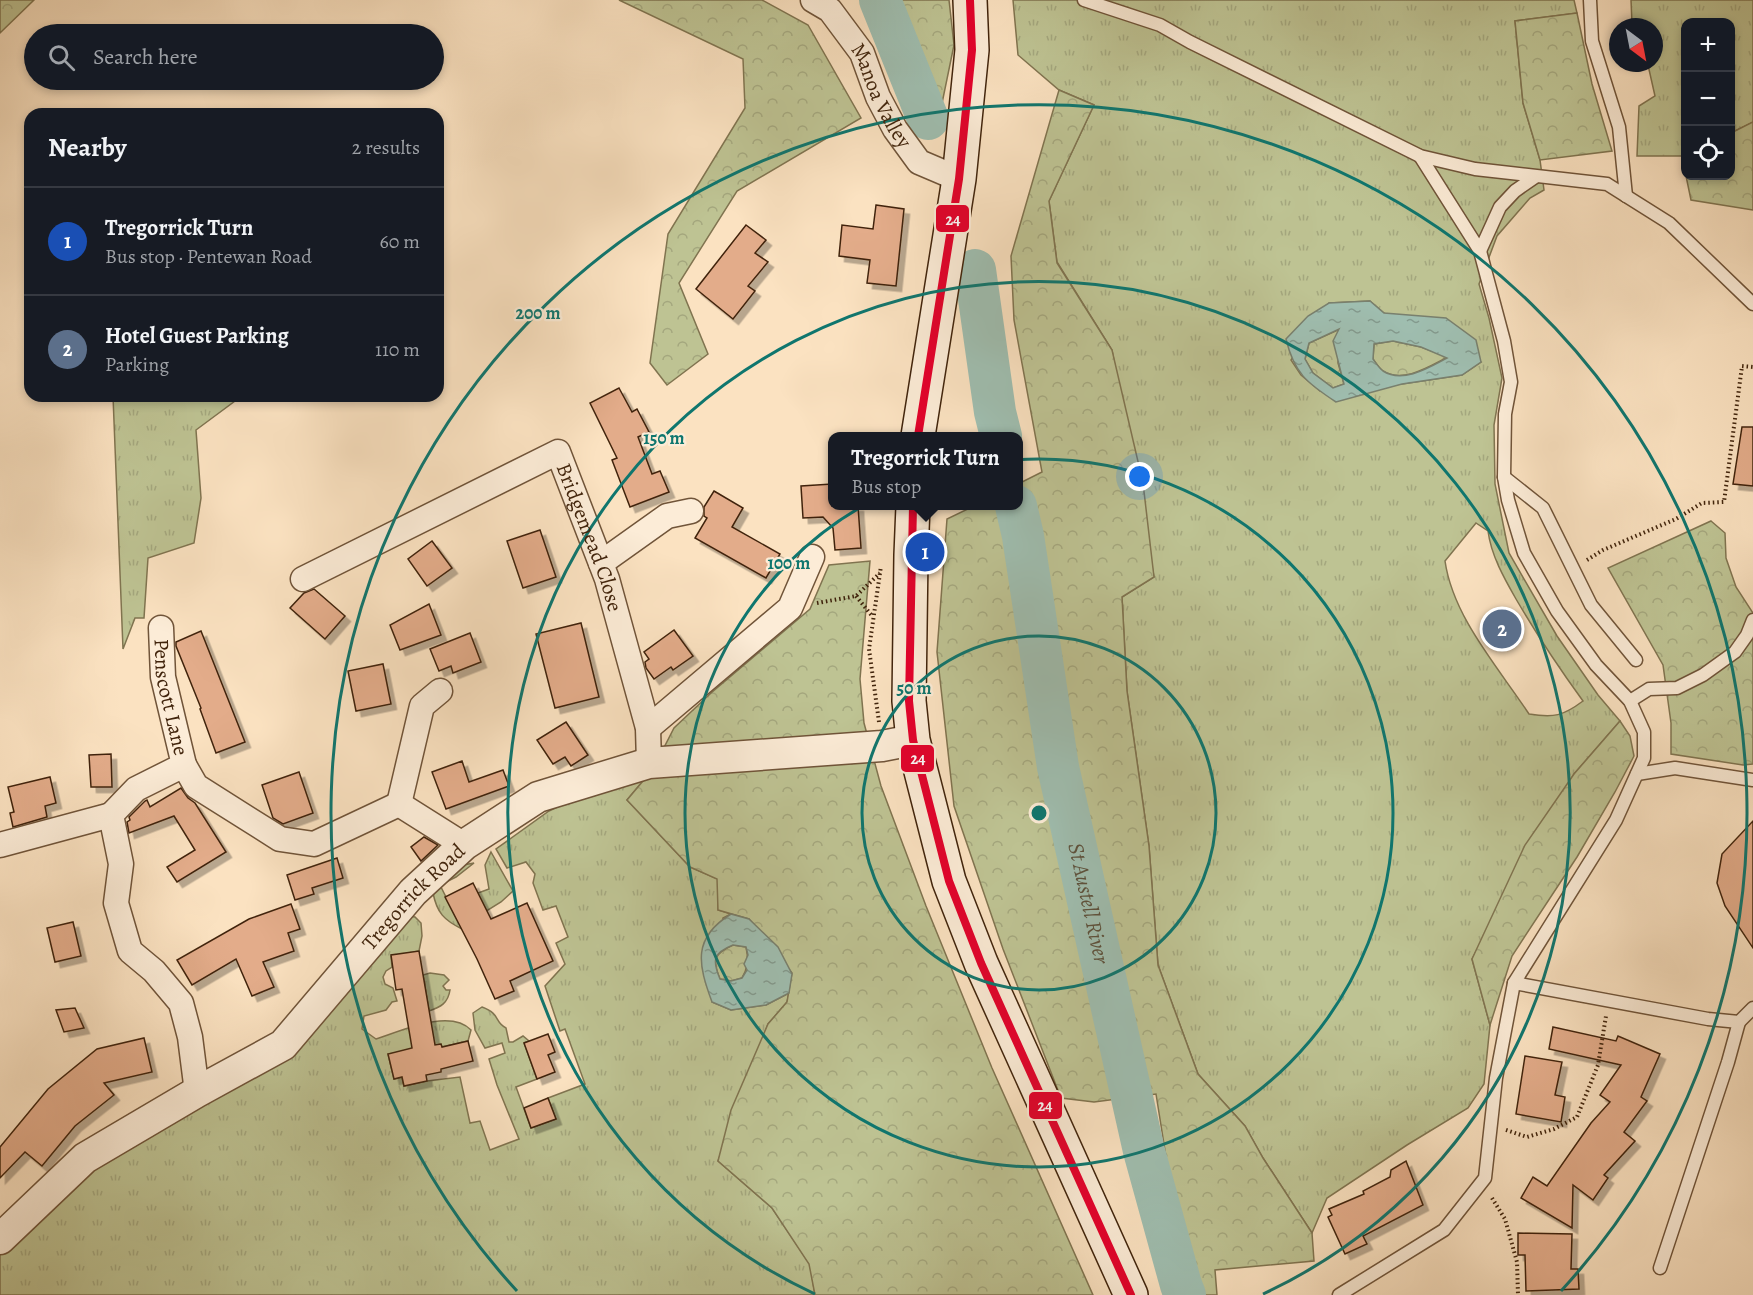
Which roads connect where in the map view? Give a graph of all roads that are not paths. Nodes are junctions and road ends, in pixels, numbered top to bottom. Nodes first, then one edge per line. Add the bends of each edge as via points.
1 (970, 0) edge
2 (1084, 0) edge
3 (1590, 0) edge
4 (824, 3) edge
5 (1419, 156) junction
6 (1535, 177) junction
7 (959, 179) junction
8 (1626, 196) junction
9 (1480, 251) junction
10 (1753, 304) edge
11 (919, 432) edge
12 (1504, 477) junction
13 (913, 510) edge
14 (691, 511) dead end
15 (812, 557) dead end
16 (601, 563) junction
17 (303, 579) dead end
18 (1752, 626) edge
19 (161, 628) dead end
20 (1636, 660) dead end
21 (440, 691) dead end
22 (1630, 701) junction
23 (648, 728) junction
24 (914, 740) junction
25 (649, 763) junction
26 (184, 765) junction
27 (1637, 774) junction
28 (1753, 780) edge
29 (399, 804) junction
30 (111, 815) junction
31 (0, 844) edge
32 (464, 845) junction
33 (1514, 983) junction
34 (1753, 1008) edge
35 (1739, 1022) junction
36 (197, 1092) junction
37 (0, 1239) edge
38 (1660, 1268) dead end
39 (1131, 1295) edge
40 (1339, 1295) edge

1 - 7 main road via 972,50
2 - 5 lane via 1160,25
3 - 8 lane via 1592,41 1619,127
4 - 7 street, Manoa Valley via 862,53 895,129 919,162
5 - 6 lane
5 - 9 lane
6 - 8 lane via 1606,184
6 - 9 lane via 1500,207
7 - 11 main road
8 - 10 lane via 1669,223
9 - 12 lane via 1511,382 1504,414
12 - 20 lane via 1543,508 1590,605
12 - 22 lane via 1529,563 1589,657
13 - 24 main road via 909,701
14 - 16 street via 667,516
15 - 23 street via 790,608
16 - 17 street, Bridgemead Close via 558,452
16 - 23 street, Bridgemead Close
18 - 22 lane via 1735,652 1703,675 1677,688 1649,689
19 - 26 street, Penscott Lane via 163,677
21 - 29 street via 422,706
22 - 27 lane via 1644,732 1644,758
23 - 25 street, Bridgemead Close
24 - 25 street, Tregorrick Road via 882,746
24 - 39 main road via 949,881
25 - 32 street, Tregorrick Road via 538,797
26 - 29 street, Penscott Lane via 196,786 280,840 314,844
26 - 30 street, Penscott Lane via 136,789
27 - 28 lane via 1675,768
27 - 33 lane via 1616,820
29 - 32 street
30 - 31 street
30 - 36 street via 121,864 116,903 130,951 154,971 181,1003
32 - 36 street, Tregorrick Road via 413,892 283,1045
33 - 35 lane
33 - 40 lane via 1496,1078 1485,1178 1444,1230
34 - 35 lane
35 - 38 lane
36 - 37 street, Tregorrick Road via 85,1158

